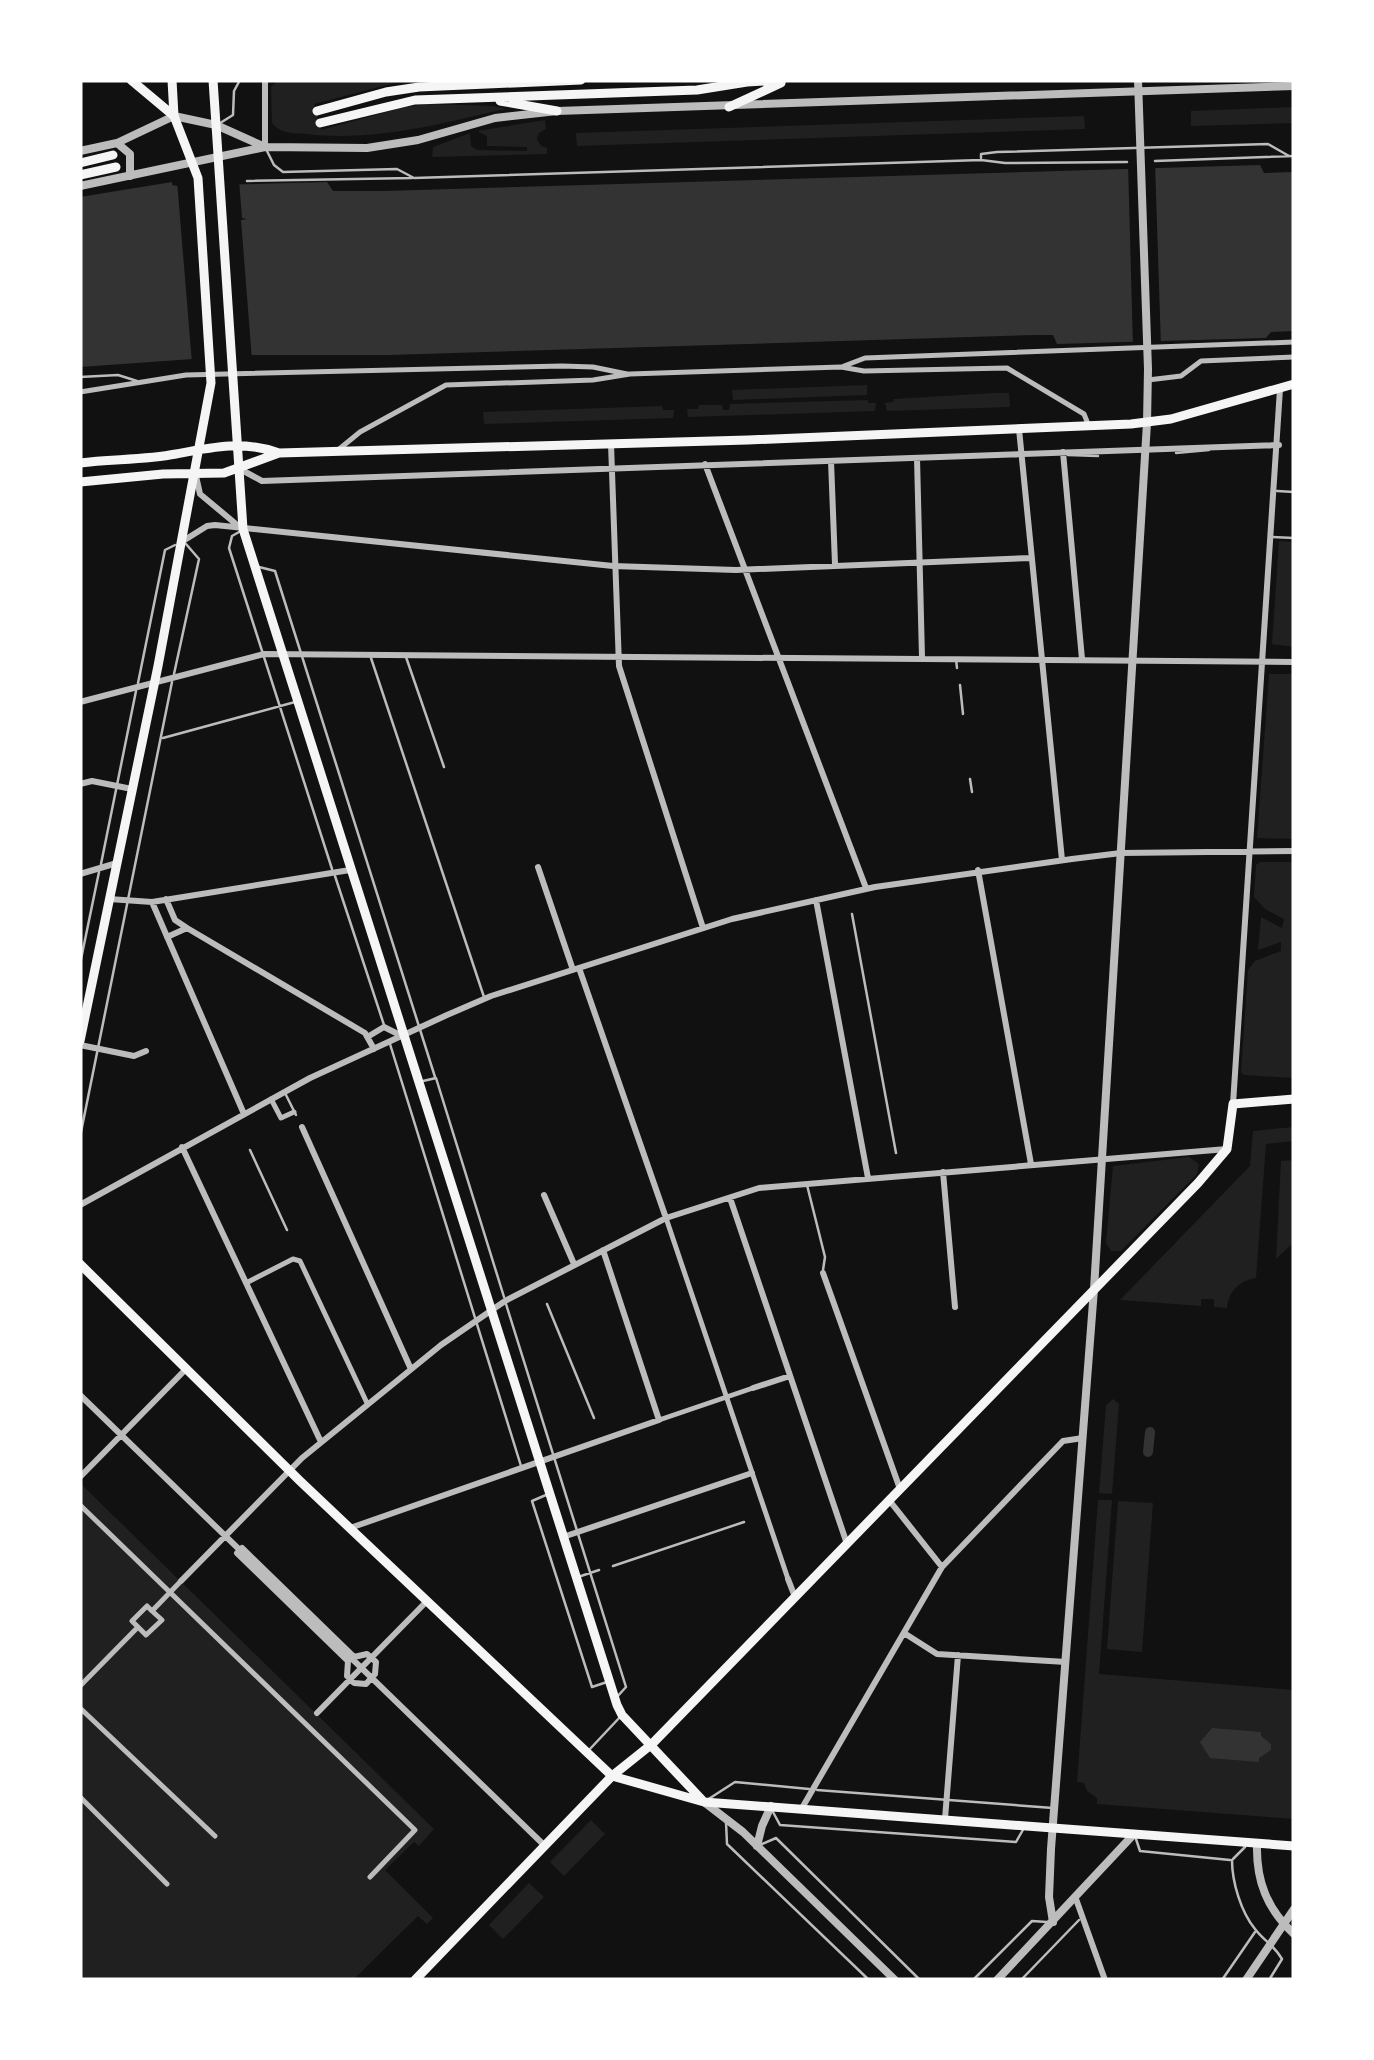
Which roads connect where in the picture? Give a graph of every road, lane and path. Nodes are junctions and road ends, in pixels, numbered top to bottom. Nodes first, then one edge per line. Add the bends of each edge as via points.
1 (132, 80) edge
2 (172, 80) edge
3 (213, 80) edge
4 (240, 80) edge
5 (265, 80) edge
6 (426, 80) edge
7 (581, 80) edge
8 (735, 80) edge
9 (785, 80) edge
10 (1138, 80) edge
11 (748, 82) edge
12 (1294, 86) edge
13 (1139, 91) junction
14 (386, 92) junction
15 (478, 97) junction
16 (729, 107) junction
17 (317, 111) dead end
18 (557, 111) junction
19 (174, 116) junction
20 (320, 123) dead end
21 (216, 125) junction
22 (117, 143) junction
23 (266, 147) junction
24 (80, 151) edge
25 (1141, 151) junction
26 (113, 156) dead end
27 (1291, 156) edge
28 (218, 158) junction
29 (980, 160) junction
30 (1155, 161) dead end
31 (193, 162) junction
32 (1127, 162) dead end
33 (80, 163) edge
34 (116, 167) dead end
35 (80, 175) edge
36 (130, 176) junction
37 (414, 178) junction
38 (248, 182) dead end
39 (80, 186) edge
40 (1294, 342) edge
41 (1294, 357) edge
42 (841, 367) junction
43 (630, 374) junction
44 (80, 377) edge
45 (1148, 380) junction
46 (137, 381) junction
47 (1294, 384) edge
48 (1280, 388) junction
49 (80, 392) edge
50 (1147, 423) junction
51 (1090, 426) junction
52 (1019, 429) junction
53 (611, 443) junction
54 (236, 445) junction
55 (1278, 445) junction
56 (200, 447) junction
57 (1211, 447) junction
58 (1145, 449) junction
59 (279, 452) junction
60 (336, 452) junction
61 (1063, 452) junction
62 (1176, 453) dead end
63 (1021, 454) junction
64 (1098, 456) dead end
65 (917, 458) junction
66 (832, 461) junction
67 (80, 463) edge
68 (706, 464) junction
69 (237, 467) junction
70 (611, 468) junction
71 (196, 474) junction
72 (80, 482) edge
73 (1275, 490) junction
74 (1294, 492) edge
75 (243, 529) junction
76 (1272, 537) junction
77 (1294, 538) edge
78 (182, 541) junction
79 (1031, 558) junction
80 (920, 562) junction
81 (835, 564) junction
82 (253, 566) junction
83 (613, 566) junction
84 (746, 569) junction
85 (264, 654) junction
86 (281, 654) junction
87 (301, 654) junction
88 (370, 656) junction
89 (406, 656) junction
90 (617, 657) junction
91 (778, 657) junction
92 (922, 657) junction
93 (956, 658) junction
94 (1042, 659) junction
95 (1082, 660) junction
96 (1132, 660) junction
97 (1263, 660) junction
98 (1294, 662) edge
99 (957, 668) dead end
100 (173, 677) junction
101 (155, 682) junction
102 (137, 686) junction
103 (960, 686) dead end
104 (80, 702) edge
105 (297, 702) junction
106 (280, 706) junction
107 (963, 714) dead end
108 (162, 738) junction
109 (444, 767) dead end
110 (970, 779) dead end
111 (80, 784) edge
112 (116, 786) junction
113 (132, 790) junction
114 (972, 792) dead end
115 (1248, 851) junction
116 (1294, 851) edge
117 (1122, 852) junction
118 (1062, 860) junction
119 (117, 863) junction
120 (538, 867) dead end
121 (100, 868) junction
122 (350, 870) junction
123 (978, 870) junction
124 (334, 873) junction
125 (80, 874) edge
126 (866, 888) junction
127 (110, 899) junction
128 (166, 899) junction
129 (129, 900) junction
130 (816, 900) junction
131 (152, 902) junction
132 (852, 914) dead end
133 (186, 928) junction
134 (703, 928) junction
135 (167, 937) junction
136 (80, 964) edge
137 (576, 969) junction
138 (85, 994) edge
139 (484, 999) junction
140 (384, 1026) junction
141 (420, 1029) junction
142 (369, 1036) junction
143 (403, 1037) junction
144 (389, 1042) junction
145 (80, 1043) edge
146 (374, 1048) junction
147 (98, 1049) junction
148 (146, 1051) dead end
149 (436, 1078) junction
150 (417, 1082) junction
151 (284, 1092) junction
152 (271, 1099) junction
153 (1294, 1099) edge
154 (1233, 1104) junction
155 (244, 1114) junction
156 (295, 1114) joint
157 (301, 1126) dead end
158 (80, 1137) edge
159 (182, 1147) junction
160 (1227, 1149) junction
161 (250, 1150) dead end
162 (896, 1152) dead end
163 (1103, 1158) junction
164 (1030, 1164) junction
165 (943, 1172) junction
166 (868, 1178) junction
167 (806, 1184) junction
168 (544, 1195) dead end
169 (730, 1198) junction
170 (80, 1204) edge
171 (666, 1218) junction
172 (287, 1230) dead end
173 (603, 1250) junction
174 (80, 1264) edge
175 (574, 1264) junction
176 (823, 1273) joint
177 (246, 1283) junction
178 (1094, 1289) junction
179 (505, 1301) junction
180 (547, 1304) dead end
181 (956, 1307) dead end
182 (489, 1310) junction
183 (474, 1321) junction
184 (410, 1368) junction
185 (186, 1369) junction
186 (790, 1376) junction
187 (753, 1388) joint
188 (80, 1395) edge
189 (726, 1398) junction
190 (367, 1403) junction
191 (594, 1418) dead end
192 (659, 1420) junction
193 (122, 1435) junction
194 (1084, 1438) junction
195 (321, 1442) junction
196 (554, 1457) junction
197 (538, 1463) junction
198 (522, 1468) junction
199 (290, 1470) junction
200 (752, 1472) junction
201 (80, 1477) edge
202 (900, 1488) junction
203 (547, 1494) junction
204 (889, 1500) junction
205 (80, 1504) edge
206 (766, 1515) junction
207 (757, 1518) dead end
208 (744, 1522) dead end
209 (350, 1528) junction
210 (578, 1532) junction
211 (225, 1537) junction
212 (562, 1538) junction
213 (847, 1544) junction
214 (239, 1551) junction
215 (613, 1566) dead end
216 (942, 1567) junction
217 (600, 1570) dead end
218 (591, 1573) junction
219 (575, 1578) junction
220 (788, 1579) joint
221 (181, 1581) joint
222 (170, 1592) junction
223 (794, 1597) junction
224 (428, 1600) junction
225 (152, 1611) junction
226 (138, 1627) junction
227 (904, 1634) junction
228 (958, 1655) junction
229 (372, 1658) junction
230 (1066, 1662) junction
231 (361, 1668) junction
232 (371, 1678) junction
233 (350, 1679) junction
234 (609, 1681) junction
235 (80, 1686) edge
236 (614, 1698) junction
237 (80, 1708) edge
238 (317, 1713) joint
239 (622, 1715) junction
240 (306, 1724) junction
241 (652, 1744) junction
242 (588, 1752) junction
243 (612, 1776) junction
244 (813, 1790) junction
245 (80, 1797) edge
246 (946, 1801) junction
247 (704, 1802) junction
248 (771, 1806) junction
249 (802, 1808) junction
250 (1054, 1808) junction
251 (945, 1819) junction
252 (726, 1820) junction
253 (1026, 1826) junction
254 (1053, 1828) junction
255 (1134, 1834) junction
256 (215, 1836) dead end
257 (1252, 1843) junction
258 (544, 1846) junction
259 (758, 1846) junction
260 (1294, 1846) edge
261 (1232, 1860) junction
262 (370, 1877) dead end
263 (167, 1884) dead end
264 (1076, 1899) junction
265 (1294, 1909) edge
266 (1083, 1916) junction
267 (1053, 1922) junction
268 (1283, 1924) junction
269 (1256, 1930) junction
270 (1294, 1934) edge
271 (1271, 1941) junction
272 (414, 1980) edge
273 (869, 1980) edge
274 (894, 1980) edge
275 (920, 1980) edge
276 (973, 1980) edge
277 (997, 1980) edge
278 (1021, 1980) edge
279 (1106, 1980) edge
280 (1222, 1980) edge
281 (1246, 1980) edge
282 (1269, 1980) edge

1 - 19 main road
2 - 19 main road
3 - 21 main road
4 - 21 lane via 234,115
5 - 23 street
6 - 14 main road
7 - 14 main road
8 - 11 main road
9 - 11 main road
9 - 16 main road
10 - 13 street
11 - 15 main road via 697,90
12 - 13 street
13 - 16 street
13 - 25 street
14 - 17 main road
15 - 18 main road
15 - 20 main road via 396,103
16 - 18 street
18 - 23 street via 367,148
19 - 21 street
19 - 22 street
19 - 31 main road
21 - 23 street
21 - 28 main road
22 - 24 street
22 - 36 street via 130,154
23 - 28 street
23 - 37 lane via 283,172 397,169
25 - 27 lane via 1268,144
25 - 29 lane via 997,152 980,154
25 - 45 street
26 - 33 main road
27 - 30 lane
28 - 31 street
28 - 54 main road
29 - 32 lane
29 - 37 lane
31 - 36 street
31 - 56 main road via 211,383
34 - 35 main road
36 - 39 street
37 - 38 lane
40 - 42 street via 865,358
41 - 45 street via 1201,360 1181,376
42 - 43 street
42 - 51 street via 1007,368 1084,414
43 - 46 street via 562,366 221,373
43 - 60 street via 446,386
44 - 46 lane
45 - 50 street
46 - 49 street
47 - 48 main road
48 - 50 main road
48 - 55 street
50 - 51 main road
50 - 58 street
51 - 52 main road
52 - 53 main road
52 - 63 street
53 - 60 main road
53 - 70 street
54 - 56 main road
54 - 59 main road
54 - 69 main road
55 - 57 street
55 - 73 street
56 - 67 main road
56 - 71 main road
57 - 58 street
57 - 62 lane
58 - 61 street
58 - 96 street
59 - 60 main road
59 - 69 main road
61 - 63 street
61 - 64 lane
61 - 95 street
63 - 65 street
63 - 79 street
65 - 66 street
65 - 80 street
66 - 68 street
66 - 81 street
68 - 70 street
68 - 84 street
69 - 70 street via 262,480
69 - 71 main road
69 - 75 main road
70 - 83 street
71 - 72 main road
71 - 75 street via 200,494
71 - 78 main road
73 - 74 lane
73 - 76 street
75 - 78 street via 206,526
75 - 82 main road
75 - 83 street
75 - 85 lane via 232,536 230,548
76 - 77 lane
76 - 97 street
78 - 100 lane via 199,559
78 - 101 main road
78 - 102 lane via 166,550
79 - 80 street
79 - 94 street
80 - 81 street
80 - 92 street
81 - 84 street
82 - 86 main road
82 - 87 lane via 275,571
83 - 84 street
83 - 90 street
84 - 91 street
85 - 86 street
85 - 100 street
85 - 106 lane
86 - 87 street
86 - 105 main road
87 - 88 street
87 - 141 lane
88 - 89 street
88 - 139 lane
89 - 90 street
89 - 109 lane
90 - 91 street
90 - 134 street
91 - 92 street
91 - 126 street
92 - 93 street
93 - 94 street
93 - 99 lane
94 - 95 street
94 - 118 street
95 - 96 street
96 - 97 street
96 - 117 street
97 - 98 street
97 - 115 street
100 - 101 street
100 - 108 lane
101 - 102 street
101 - 113 main road
102 - 104 street
102 - 112 lane
103 - 107 lane
105 - 106 lane
105 - 122 main road
106 - 108 lane
106 - 124 lane
108 - 129 lane
110 - 114 lane
111 - 112 street
112 - 113 street
112 - 121 lane
113 - 119 main road
115 - 116 street
115 - 117 street
115 - 154 street
117 - 118 street
117 - 163 street
118 - 123 street
119 - 121 street
119 - 127 main road
120 - 137 street
121 - 125 street
121 - 136 lane
122 - 124 street
122 - 143 main road
123 - 126 street
123 - 164 street
124 - 128 street
124 - 140 lane
126 - 130 street
127 - 129 street
127 - 138 main road
128 - 131 street
128 - 133 street
129 - 131 street
129 - 147 lane
130 - 134 street
130 - 166 street
131 - 135 street
132 - 162 lane
133 - 135 street
133 - 142 street
134 - 137 street
135 - 155 street
137 - 139 street
137 - 171 street
138 - 145 main road
139 - 141 street
140 - 142 street
140 - 143 street
141 - 143 street
141 - 149 lane
142 - 146 street
143 - 144 street
143 - 150 main road
144 - 146 street
144 - 183 lane
145 - 147 street
146 - 151 street
147 - 148 street via 134,1056
147 - 158 lane
149 - 150 lane
149 - 179 lane
150 - 182 main road
151 - 152 street
151 - 156 lane
152 - 155 street
152 - 156 street via 281,1118
153 - 154 main road
154 - 160 main road
155 - 159 street
157 - 184 street
159 - 170 street
159 - 177 street
160 - 163 street
160 - 178 main road
161 - 172 lane
163 - 164 street
163 - 178 street
164 - 165 street
165 - 166 street
165 - 181 street
166 - 167 street
167 - 169 street
167 - 176 lane
168 - 175 street
169 - 171 street
169 - 186 street
171 - 173 street
171 - 189 street
173 - 175 street
173 - 192 street
174 - 185 main road
175 - 179 street
176 - 202 street
177 - 190 street via 300,1261
177 - 195 street
178 - 194 street
178 - 202 main road
179 - 182 street
179 - 196 lane
180 - 191 lane
182 - 183 street
182 - 197 main road
183 - 184 street
183 - 198 lane
184 - 190 street
185 - 193 street
185 - 199 main road
186 - 187 street
186 - 213 street
187 - 189 street
188 - 193 street
189 - 192 street
189 - 200 street
190 - 195 street
192 - 196 street
193 - 201 street
193 - 211 street
194 - 216 street via 1063,1442
194 - 230 street
195 - 199 street
196 - 197 street
196 - 210 lane
197 - 198 street
197 - 203 main road
198 - 209 street
199 - 209 main road
199 - 211 street
200 - 206 street
200 - 210 street
202 - 204 main road
203 - 212 main road
203 - 234 lane via 532,1501 592,1687
204 - 213 main road
204 - 216 street
205 - 222 street
206 - 207 lane
206 - 220 street
208 - 215 lane
209 - 224 main road
210 - 212 street
210 - 218 lane
211 - 214 street
211 - 221 street
212 - 219 main road
213 - 223 main road
214 - 229 street via 354,1657
214 - 231 street
214 - 233 street via 348,1661
216 - 227 street
217 - 218 lane
218 - 219 lane
218 - 236 lane via 626,1686
219 - 234 main road
220 - 223 street
221 - 222 street
222 - 225 street
222 - 240 street
223 - 241 main road
224 - 229 street
224 - 242 main road
225 - 226 street via 148,1606 132,1620
225 - 226 street via 162,1620 146,1636
226 - 235 street
227 - 228 street via 937,1654
227 - 244 street
228 - 230 street
228 - 246 street
229 - 231 street
229 - 232 street
230 - 250 street
231 - 232 street
231 - 233 street
232 - 233 street via 366,1684
232 - 258 street
233 - 238 street
234 - 236 main road
236 - 239 main road
237 - 256 street
238 - 240 street
239 - 241 main road
239 - 242 lane
240 - 262 street via 416,1830
241 - 243 main road
241 - 247 main road
242 - 243 main road
243 - 247 main road
243 - 258 main road
244 - 246 lane
244 - 247 lane via 734,1782
244 - 249 street
245 - 263 street
246 - 250 lane
246 - 251 street
247 - 248 main road
247 - 252 street
248 - 249 main road
248 - 253 lane via 780,1825 1016,1842
248 - 259 street
249 - 251 main road
250 - 254 street
251 - 253 main road
252 - 259 street
252 - 273 lane via 726,1844
253 - 254 main road
254 - 255 main road
254 - 267 street
255 - 257 main road
255 - 261 lane via 1140,1851
255 - 264 street
257 - 260 main road
257 - 261 lane
257 - 268 street via 1262,1888
258 - 272 main road
259 - 274 street
259 - 275 lane via 776,1838
261 - 269 lane via 1238,1893
264 - 266 street
264 - 267 street
265 - 268 street
266 - 278 lane
266 - 279 street
267 - 276 lane via 1032,1921
267 - 277 street
268 - 270 street
268 - 271 street
269 - 271 lane
269 - 280 lane
271 - 281 street
271 - 282 lane via 1282,1961

